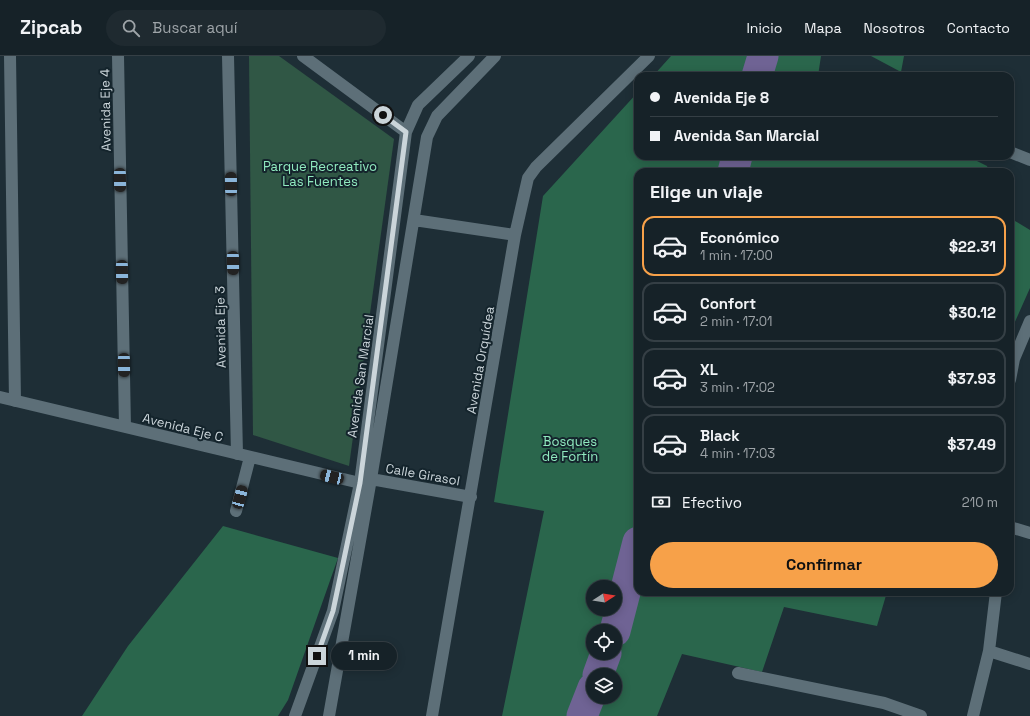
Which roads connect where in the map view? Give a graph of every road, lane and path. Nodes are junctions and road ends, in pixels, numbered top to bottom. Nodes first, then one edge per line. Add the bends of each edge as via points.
1 (10, 56) edge
2 (118, 56) edge
3 (228, 56) edge
4 (303, 56) edge
5 (469, 56) edge
6 (496, 56) edge
7 (649, 56) edge
8 (406, 132) junction
9 (1014, 154) edge
10 (1030, 160) edge
11 (414, 220) junction
12 (515, 235) junction
13 (1030, 321) edge
14 (1014, 359) edge
15 (0, 397) edge
16 (15, 401) junction
17 (125, 427) junction
18 (237, 454) junction
19 (250, 457) junction
20 (366, 481) junction
21 (471, 497) junction
22 (236, 511) dead end
23 (1014, 528) edge
24 (1030, 532) edge
25 (996, 596) edge
26 (989, 651) junction
27 (1030, 664) edge
28 (738, 673) dead end
29 (295, 716) edge
30 (329, 716) edge
31 (432, 716) edge
32 (921, 716) edge
33 (973, 716) edge

1 - 16 street
2 - 17 street, Avenida Eje 4
3 - 18 street, Avenida Eje 3
4 - 8 street
5 - 8 street, Avenida San Marcial via 418,105
6 - 11 street via 437,116 427,137
7 - 12 street, Avenida Orquídea via 536,167 528,178
8 - 20 street, Avenida San Marcial
9 - 10 street
11 - 12 street
11 - 20 street
12 - 21 street, Avenida Orquídea
13 - 14 street
15 - 16 street, Avenida Eje C
16 - 17 street, Avenida Eje C
17 - 18 street, Avenida Eje C
18 - 19 street, Avenida Eje C
19 - 20 street, Avenida Eje C
19 - 22 street
20 - 21 street, Calle Girasol
20 - 29 street, Avenida San Marcial via 333,611
20 - 30 street
21 - 31 street, Avenida Orquídea
23 - 24 street
25 - 26 street
26 - 27 street
26 - 33 street
28 - 32 street via 884,703

